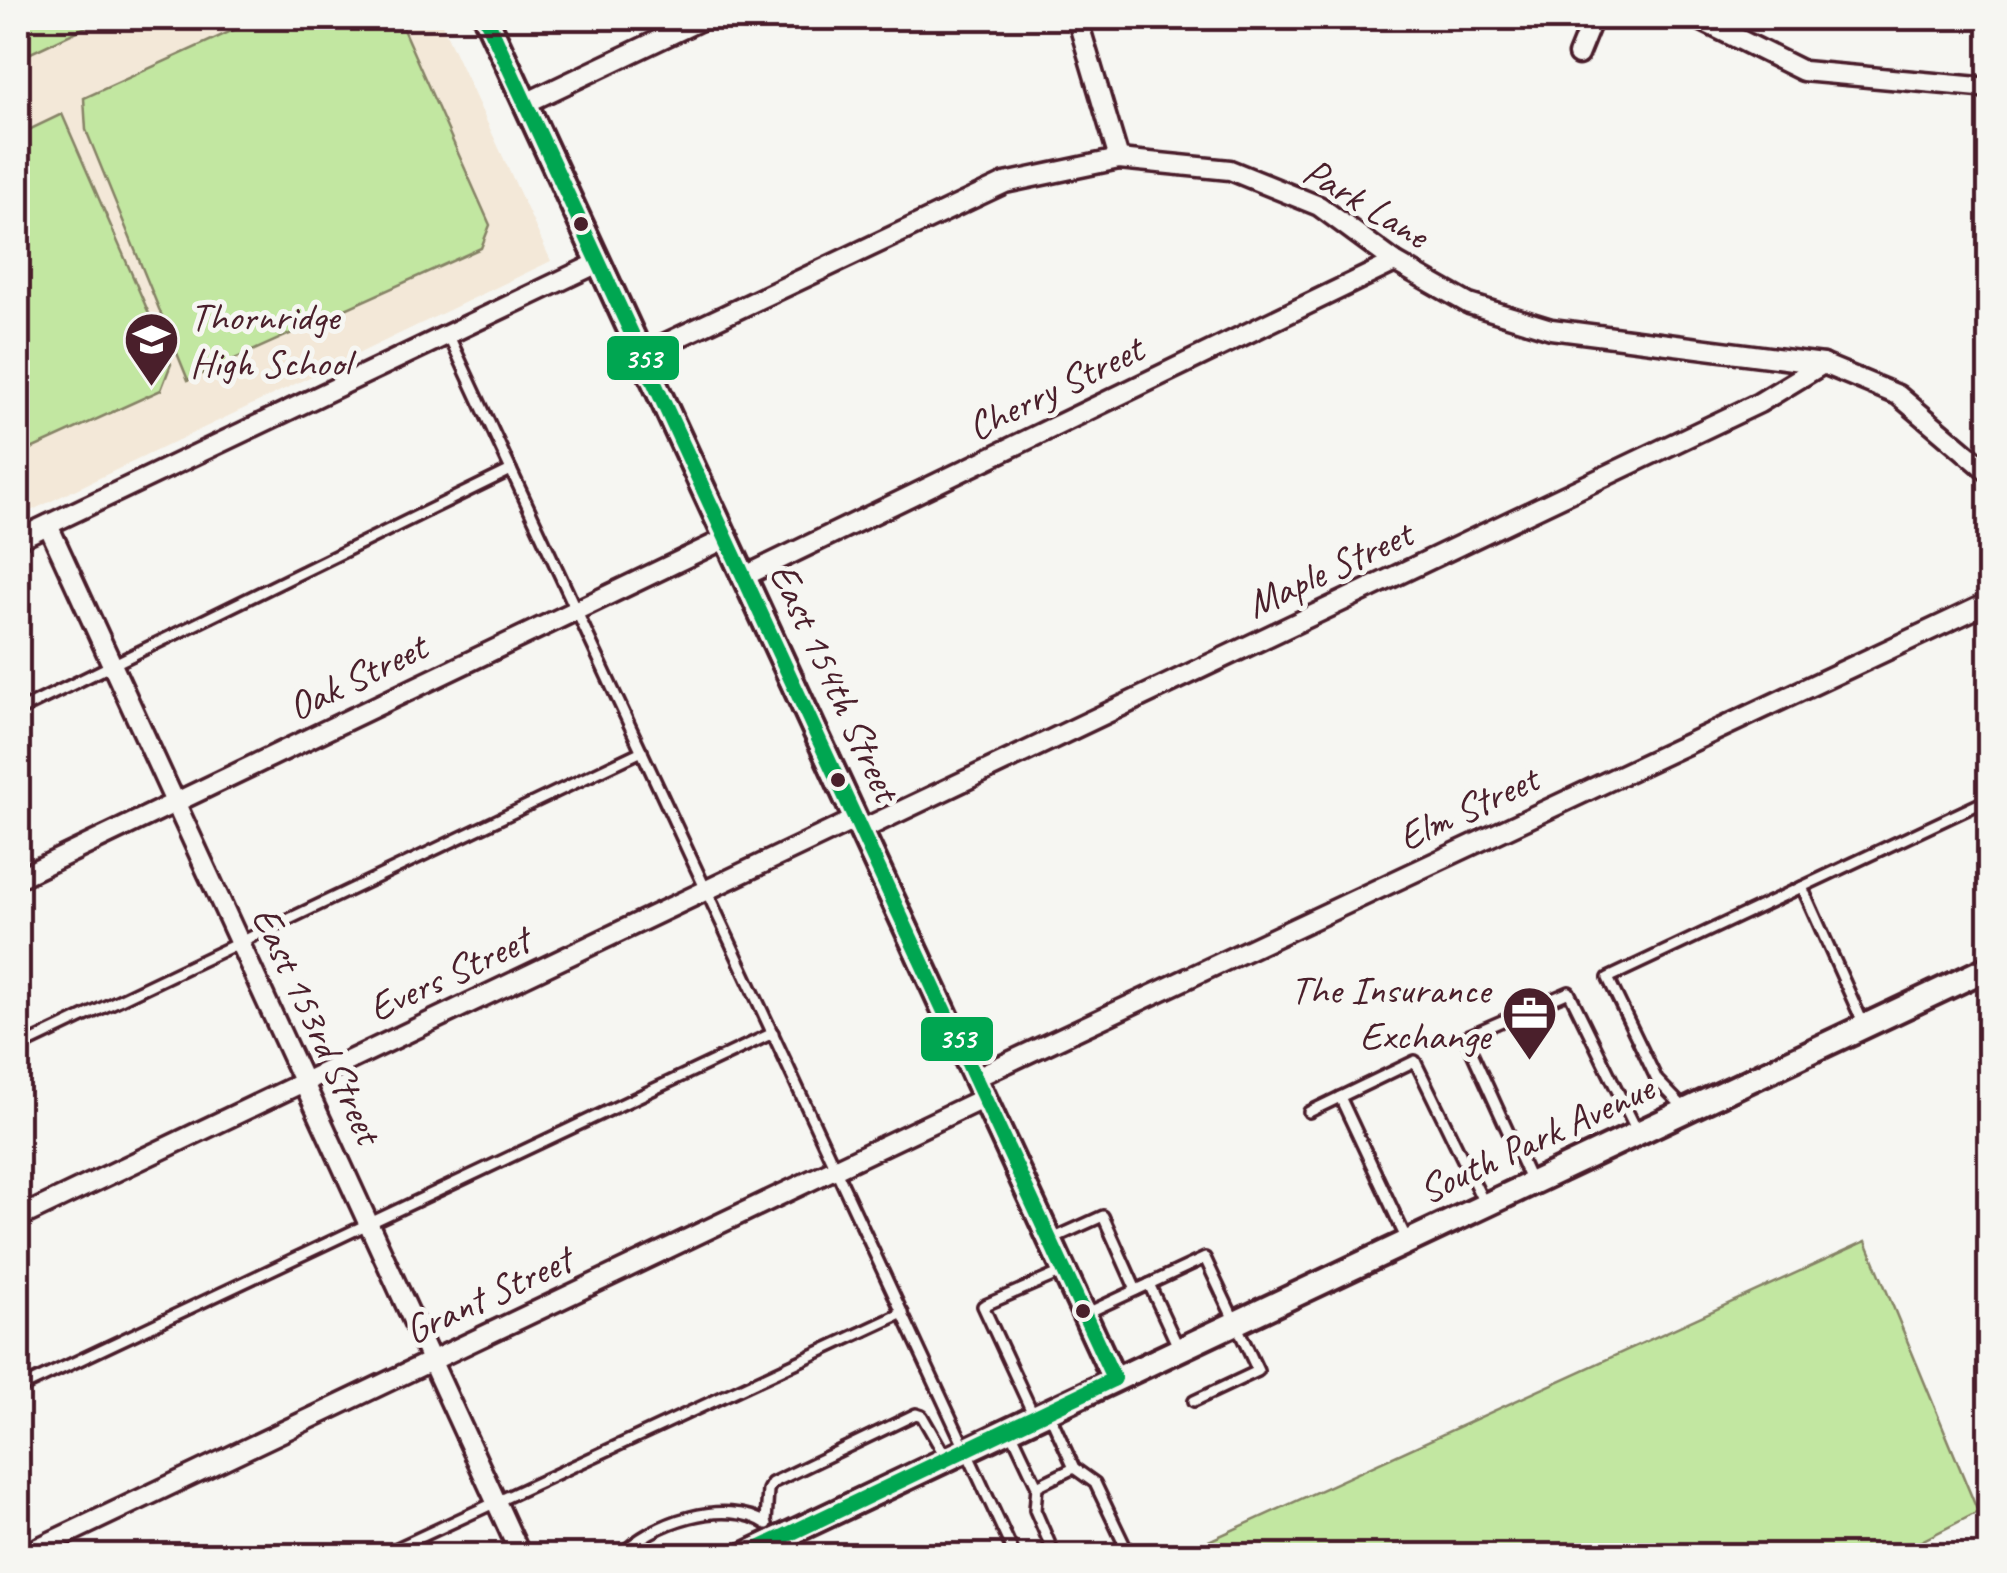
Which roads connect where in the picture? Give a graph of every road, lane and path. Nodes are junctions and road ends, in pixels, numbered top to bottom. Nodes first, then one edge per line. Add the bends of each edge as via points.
1 (486, 18) edge
2 (706, 18) edge
3 (1077, 18) edge
4 (1593, 18) edge
5 (1696, 18) edge
6 (1578, 55) dead end
7 (1990, 88) edge
8 (526, 103) junction
9 (1119, 158) junction
10 (600, 262) junction
11 (1395, 262) junction
12 (448, 334) junction
13 (643, 354) junction
14 (1823, 364) junction
15 (512, 470) junction
16 (1990, 473) edge
17 (48, 524) junction
18 (727, 538) junction
19 (18, 539) edge
20 (745, 576) junction
21 (1990, 602) edge
22 (577, 610) junction
23 (114, 665) junction
24 (18, 710) edge
25 (642, 751) junction
26 (176, 802) junction
27 (1990, 811) edge
28 (859, 824) junction
29 (18, 878) edge
30 (1802, 887) junction
31 (706, 890) junction
32 (241, 943) junction
33 (1990, 967) edge
34 (1864, 1026) junction
35 (773, 1033) junction
36 (18, 1048) edge
37 (304, 1082) junction
38 (980, 1088) junction
39 (1340, 1096) junction
40 (1686, 1110) junction
41 (1308, 1112) dead end
42 (1637, 1132) junction
43 (836, 1168) junction
44 (1531, 1183) junction
45 (1484, 1205) junction
46 (18, 1218) edge
47 (368, 1222) junction
48 (1050, 1240) junction
49 (1408, 1241) junction
50 (1064, 1271) junction
51 (1149, 1284) junction
52 (1136, 1290) junction
53 (903, 1313) junction
54 (1084, 1314) junction
55 (1235, 1322) junction
56 (1179, 1348) junction
57 (432, 1360) junction
58 (1114, 1379) junction
59 (18, 1389) edge
60 (1194, 1402) dead end
61 (1041, 1414) junction
62 (1010, 1429) junction
63 (956, 1454) junction
64 (1074, 1468) junction
65 (1037, 1486) junction
66 (495, 1500) junction
67 (770, 1531) junction
68 (1124, 1544) dead end
69 (21, 1556) edge
70 (380, 1556) edge
71 (521, 1556) edge
72 (620, 1556) edge
73 (742, 1556) edge
74 (1016, 1556) edge
75 (1056, 1556) edge

1 - 8 street, East 154th Street
2 - 8 street
3 - 9 street
4 - 6 street
5 - 7 street via 1803,71
8 - 10 street, East 154th Street
9 - 11 street, Park Lane via 1230,170 1319,206
9 - 13 street, Park Lane via 1005,184
10 - 12 street
10 - 13 street, East 154th Street
11 - 14 street, Park Lane via 1469,304 1551,329
11 - 20 street, Cherry Street
12 - 15 lane
12 - 17 street
13 - 18 street, East 154th Street
14 - 16 street, Park Lane via 1898,395
14 - 28 street, Maple Street via 1741,412
15 - 22 lane
15 - 23 lane
17 - 19 street
17 - 23 street, East 153rd Street
18 - 20 street, East 154th Street
18 - 22 street, Oak Street
20 - 28 street, East 154th Street
21 - 38 street, Elm Street
22 - 25 lane
22 - 26 street, Oak Street
23 - 24 lane
23 - 26 street, East 153rd Street
25 - 31 lane
25 - 32 lane
26 - 29 street, Oak Street
26 - 32 street, East 153rd Street
27 - 30 lane via 1984,800
28 - 31 street, Evers Street
28 - 38 street, East 154th Street
30 - 34 lane
30 - 40 lane via 1608,978 1657,1080
31 - 35 lane
31 - 37 street, Evers Street
32 - 36 lane
32 - 37 street, East 153rd Street
33 - 34 street, South Park Avenue
34 - 40 street, South Park Avenue
35 - 43 lane
35 - 47 lane
37 - 46 street, Evers Street
37 - 47 street, East 153rd Street
38 - 43 street, Grant Street
38 - 48 street, East 154th Street
39 - 41 lane
39 - 45 lane via 1415,1061
39 - 49 lane
40 - 42 street, South Park Avenue
42 - 44 street, South Park Avenue
42 - 44 lane via 1569,992 1466,1037
43 - 53 lane
43 - 57 street, Grant Street
44 - 45 street, South Park Avenue
45 - 49 street, South Park Avenue
47 - 57 street, East 153rd Street
47 - 59 lane
48 - 50 street, East 154th Street
48 - 52 lane via 1102,1216
49 - 55 street, South Park Avenue
50 - 54 street, East 154th Street
50 - 61 lane via 984,1306
51 - 52 lane
51 - 55 lane via 1205,1258
51 - 56 lane
52 - 54 lane
53 - 63 lane
53 - 66 lane
54 - 58 street, East 154th Street
55 - 56 street, South Park Avenue
55 - 60 lane via 1258,1371
56 - 58 street, South Park Avenue
57 - 66 street, East 153rd Street
57 - 69 street, Grant Street
58 - 61 street, South Park Avenue
61 - 62 street, South Park Avenue
61 - 64 lane
62 - 63 street, South Park Avenue
62 - 65 lane
63 - 67 street, South Park Avenue
63 - 67 lane via 916,1414 772,1483
63 - 74 lane
64 - 65 lane
64 - 68 lane via 1095,1483
65 - 75 lane via 1035,1510
66 - 70 lane
66 - 71 street, East 153rd Street
67 - 72 lane via 738,1514 681,1521 653,1531
67 - 73 street, South Park Avenue

